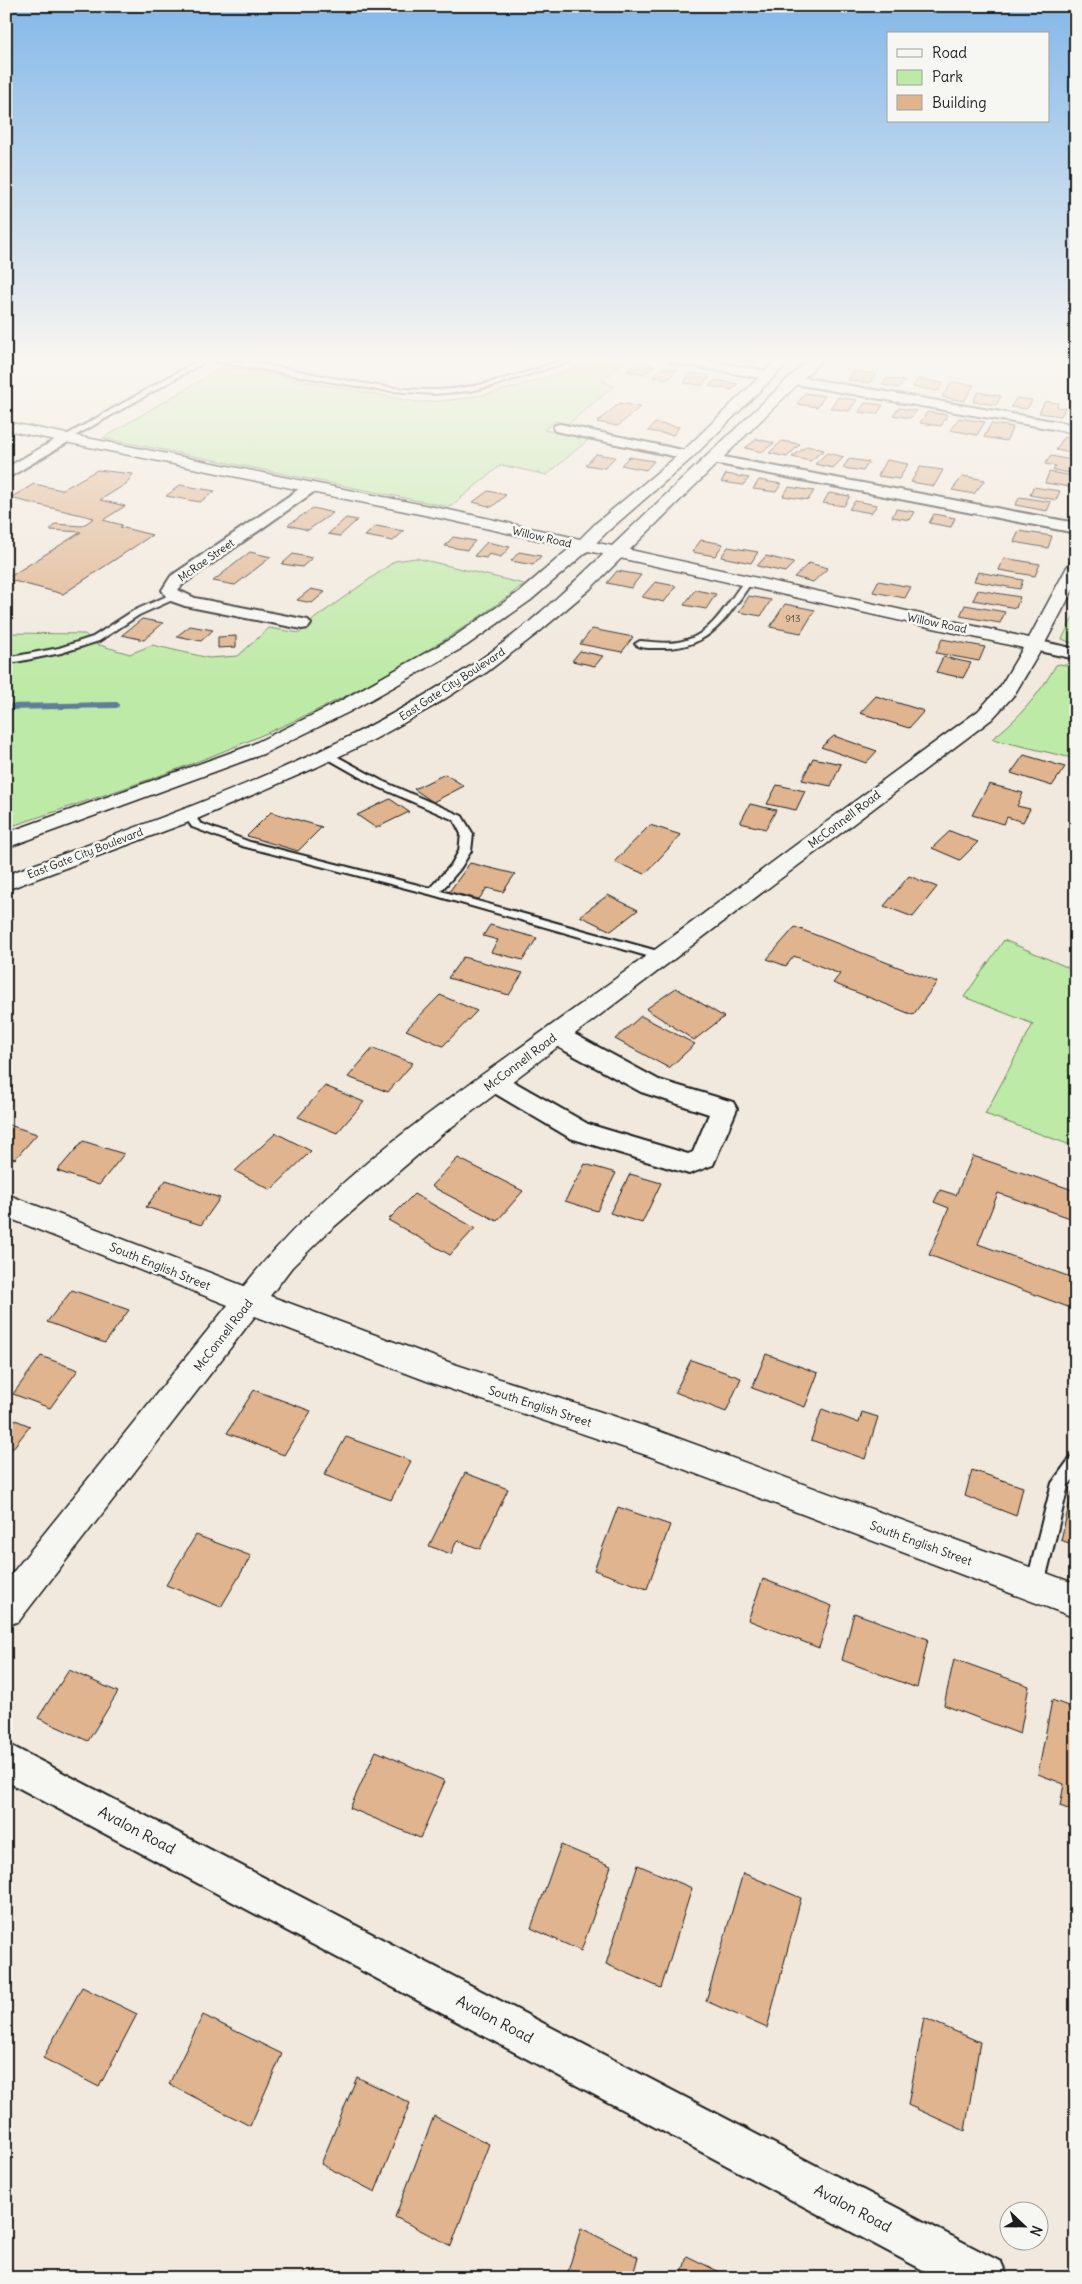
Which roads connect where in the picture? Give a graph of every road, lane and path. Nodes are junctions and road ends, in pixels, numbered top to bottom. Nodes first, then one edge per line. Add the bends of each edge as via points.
1 (21, 466) edge
2 (200, 466) edge
3 (675, 466) edge
4 (706, 466) edge
5 (748, 466) edge
6 (6, 475) edge
7 (310, 488) junction
8 (1076, 528) edge
9 (583, 546) junction
10 (616, 554) junction
11 (1076, 567) edge
12 (748, 582) junction
13 (174, 596) junction
14 (302, 624) dead end
15 (640, 644) dead end
16 (1035, 645) junction
17 (1076, 654) edge
18 (6, 661) edge
19 (327, 754) junction
20 (188, 814) junction
21 (6, 841) edge
22 (6, 883) edge
23 (433, 892) junction
24 (661, 956) junction
25 (556, 1035) junction
26 (493, 1081) junction
27 (6, 1205) edge
28 (250, 1302) junction
29 (1076, 1463) edge
30 (1036, 1585) junction
31 (1076, 1601) edge
32 (6, 1609) edge
33 (6, 1761) edge
34 (985, 2278) edge

1 - 6 street
2 - 7 street, Willow Road
3 - 9 street
4 - 10 street, East Gate City Boulevard
5 - 8 street
7 - 9 street, Willow Road
7 - 13 street, McRae Street via 177,580 170,590
9 - 10 street, Willow Road
9 - 21 street via 525,596 459,642 342,708 256,750
10 - 12 street, Willow Road
10 - 19 street, East Gate City Boulevard via 553,612 479,668 407,713
11 - 16 street, McConnell Road
12 - 15 lane via 700,638 681,644
12 - 16 street, Willow Road
13 - 14 street, McRae Street
13 - 18 lane via 136,613 96,640
16 - 17 street, Willow Road
16 - 24 street, McConnell Road via 1007,691 985,714
19 - 20 street, East Gate City Boulevard
19 - 23 lane via 378,784 458,818 467,834 465,852
20 - 22 street, East Gate City Boulevard
20 - 23 lane via 196,825 246,844
23 - 24 lane
24 - 25 street, McConnell Road
25 - 26 street, McConnell Road
25 - 26 street via 650,1086 724,1109 704,1158 689,1164 579,1131
26 - 28 street, McConnell Road via 356,1188 282,1259
27 - 28 street, South English Street
28 - 30 street, South English Street via 446,1375 661,1446
28 - 32 street, McConnell Road
29 - 30 lane via 1060,1483
30 - 31 street, South English Street
33 - 34 street, Avalon Road

